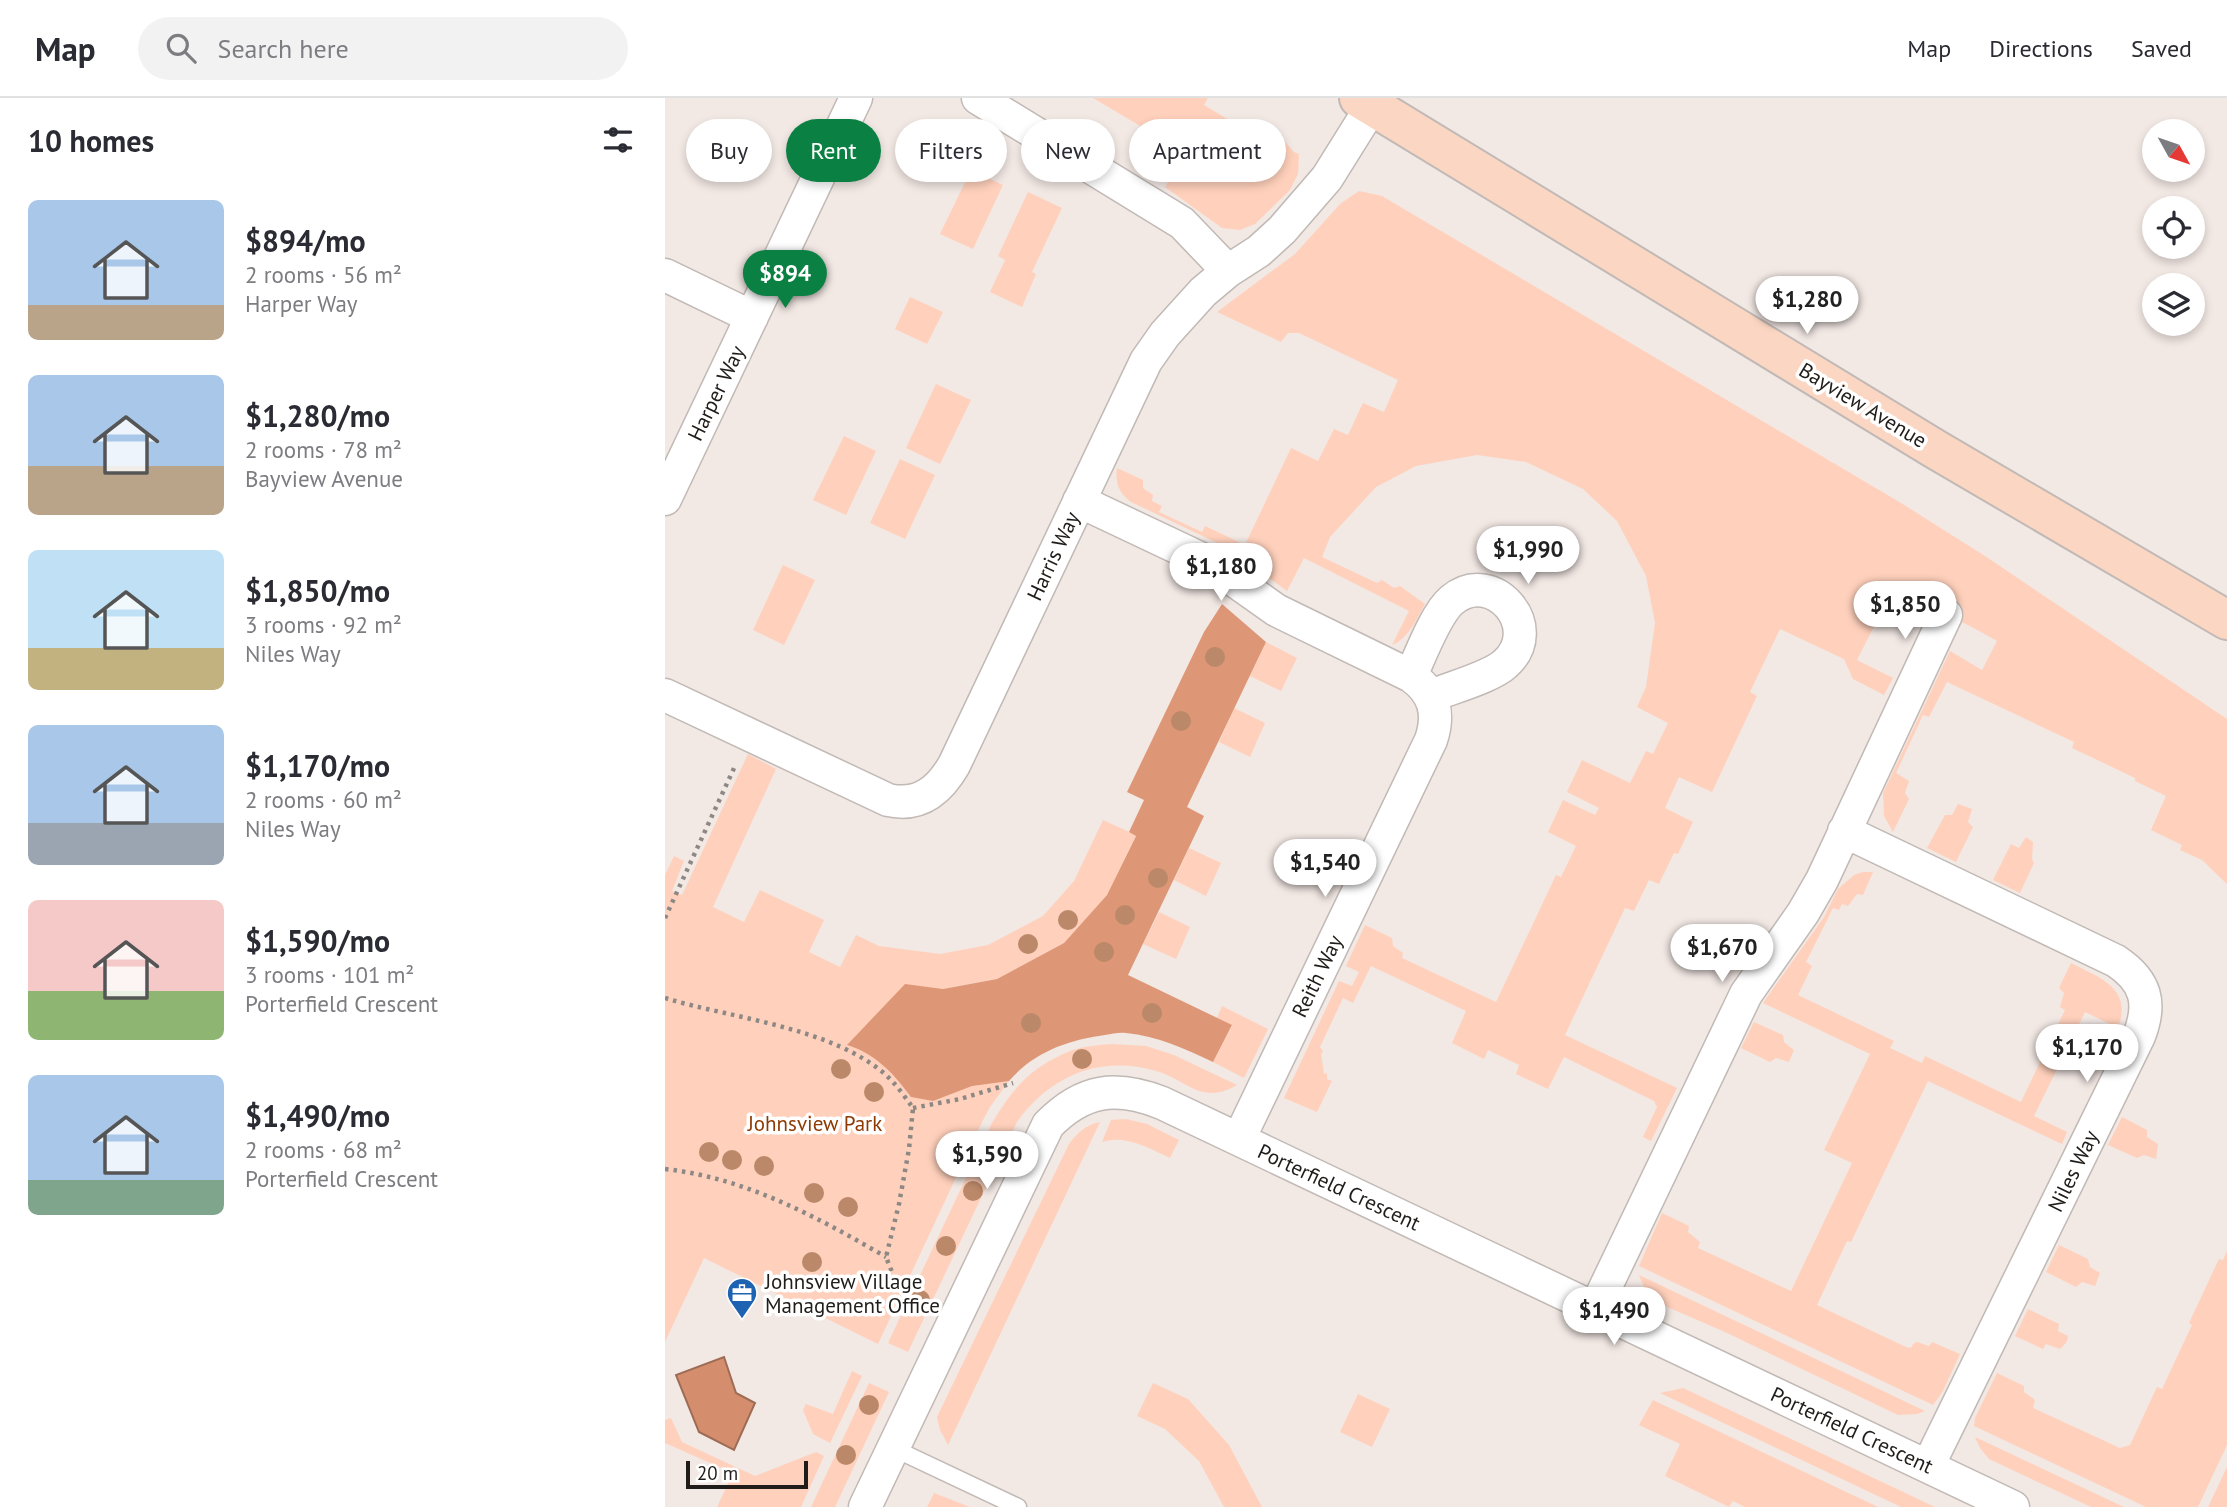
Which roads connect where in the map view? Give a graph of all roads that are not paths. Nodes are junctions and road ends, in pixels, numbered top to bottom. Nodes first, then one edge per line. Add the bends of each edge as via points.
1 (856, 98) edge
2 (978, 98) edge
3 (1368, 101) edge
4 (1228, 271) junction
5 (665, 275) edge
6 (752, 317) junction
7 (665, 499) edge
8 (1079, 501) junction
9 (1946, 615) dead end
10 (2227, 621) edge
11 (665, 695) edge
12 (1844, 831) junction
13 (1239, 1139) junction
14 (1595, 1308) junction
15 (893, 1448) junction
16 (1927, 1466) junction
17 (865, 1507) edge
18 (1018, 1507) edge
19 (2013, 1507) edge

1 - 6 street, Harper Way
2 - 4 street via 1182,223
3 - 4 street, Harris Way via 1336,166 1300,210 1271,242
3 - 10 main road, Bayview Avenue via 1935,449
4 - 8 street, Harris Way via 1155,347
5 - 6 street
6 - 7 street, Harper Way
8 - 11 street, Harris Way via 954,765 931,794 910,802 888,800
8 - 13 street, Reith Way via 1208,562 1276,610 1421,686 1436,710 1431,740
9 - 12 street
12 - 14 street via 1812,897 1747,994
12 - 16 street, Niles Way via 2116,961 2133,974 2146,1003 2139,1036
13 - 14 street, Porterfield Crescent
13 - 15 street, Porterfield Crescent via 1128,1092 1088,1097 1063,1111 1043,1134
14 - 16 street, Porterfield Crescent
15 - 17 street, Porterfield Crescent
15 - 18 lane
16 - 19 street, Porterfield Crescent

